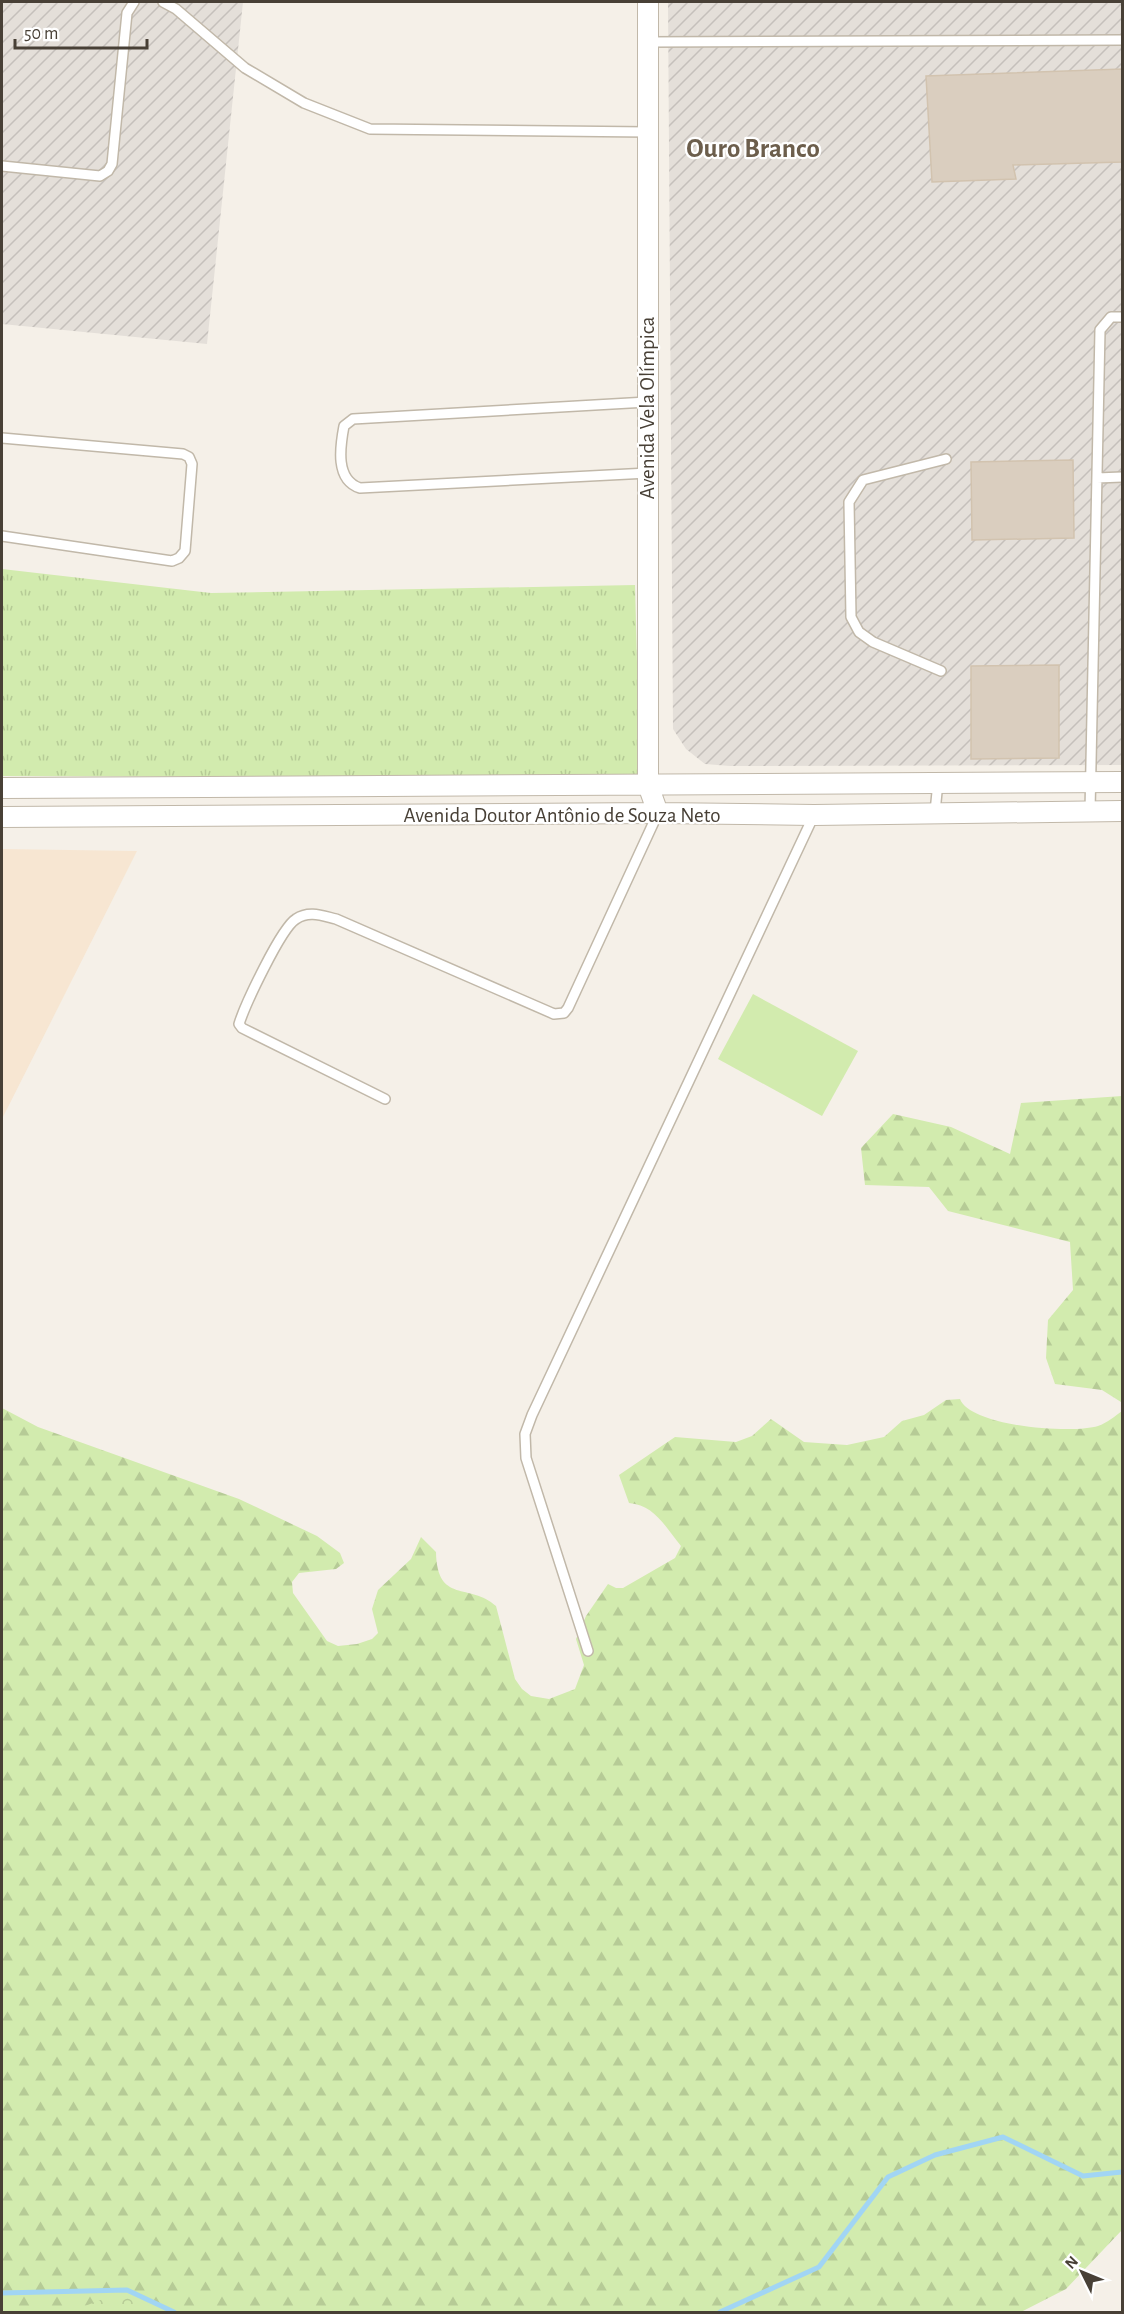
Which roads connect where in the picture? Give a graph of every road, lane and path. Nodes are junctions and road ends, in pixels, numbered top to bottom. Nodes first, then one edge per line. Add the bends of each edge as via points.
1 (134, 2) edge
2 (163, 2) edge
3 (648, 2) edge
4 (1122, 40) edge
5 (648, 42) junction
6 (648, 132) junction
7 (2, 166) edge
8 (1122, 317) edge
9 (646, 402) junction
10 (2, 438) edge
11 (946, 459) dead end
12 (648, 473) junction
13 (1122, 477) edge
14 (1097, 478) junction
15 (2, 536) edge
16 (941, 671) dead end
17 (938, 782) junction
18 (1092, 782) junction
19 (1122, 782) edge
20 (648, 785) junction
21 (2, 788) edge
22 (1090, 811) junction
23 (1122, 811) edge
24 (935, 812) junction
25 (657, 813) junction
26 (814, 815) junction
27 (2, 817) edge
28 (385, 1099) dead end
29 (588, 1651) dead end

1 - 7 lane via 127,13 112,164 108,171 100,176
2 - 6 lane via 245,68 304,103 370,129
3 - 5 street, Avenida Vela Olímpica
4 - 5 lane
5 - 6 street, Avenida Vela Olímpica
6 - 9 street, Avenida Vela Olímpica
8 - 14 lane via 1111,317 1100,330
9 - 12 street, Avenida Vela Olímpica
9 - 12 lane via 353,419 344,426 341,462 348,482 360,488
10 - 15 lane via 183,454 192,464 185,551 172,561
11 - 16 lane via 863,480 849,502 850,617 859,632 873,642
12 - 20 street, Avenida Vela Olímpica
13 - 14 lane
14 - 18 lane
17 - 18 street, Avenida Doutor Antônio de Souza Neto
17 - 20 street, Avenida Doutor Antônio de Souza Neto
17 - 24 lane
18 - 19 street, Avenida Doutor Antônio de Souza Neto
18 - 22 lane
20 - 21 street, Avenida Doutor Antônio de Souza Neto
20 - 25 street, Avenida Vela Olímpica
22 - 23 street, Avenida Doutor Antônio de Souza Neto
22 - 24 street, Avenida Doutor Antônio de Souza Neto
24 - 26 street, Avenida Doutor Antônio de Souza Neto
25 - 26 street, Avenida Doutor Antônio de Souza Neto
25 - 27 street, Avenida Doutor Antônio de Souza Neto
25 - 28 lane via 564,1013 554,1014 336,919 310,913 295,919 281,937 239,1024
26 - 29 lane via 525,1434 526,1458

